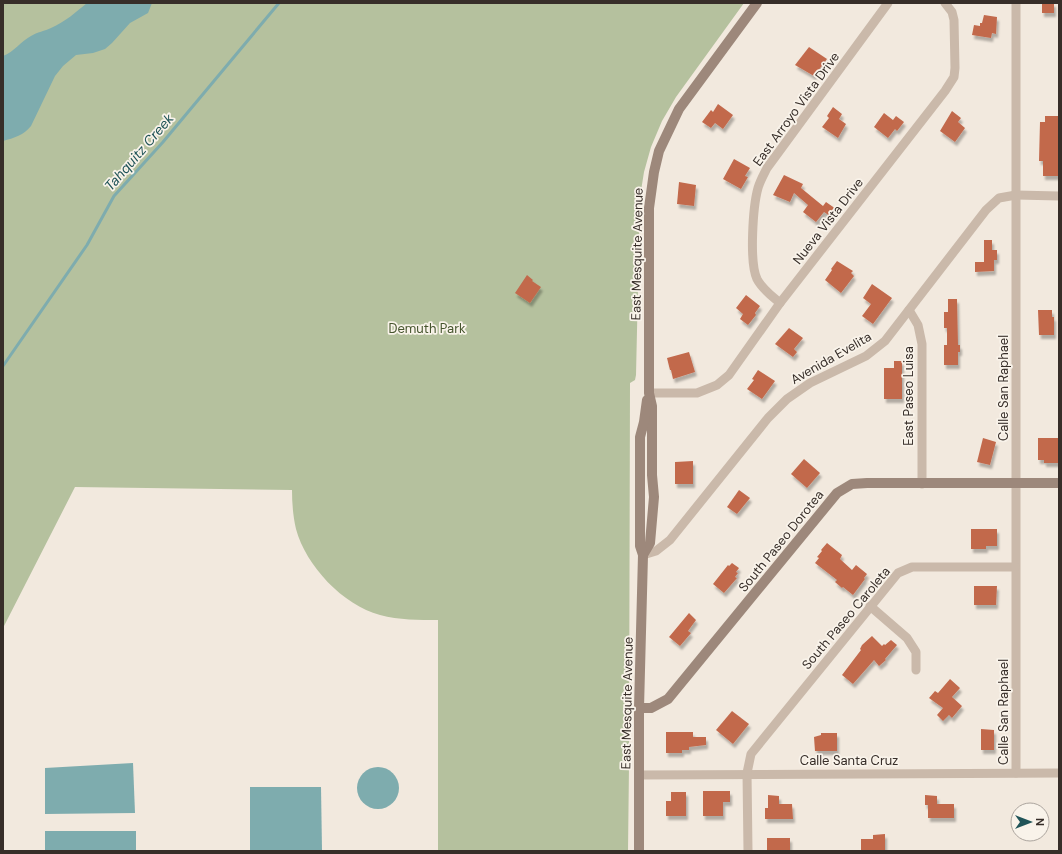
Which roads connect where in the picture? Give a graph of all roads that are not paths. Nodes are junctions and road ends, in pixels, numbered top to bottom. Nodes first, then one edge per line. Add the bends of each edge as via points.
1 (757, 3) edge
2 (888, 3) edge
3 (945, 3) edge
4 (1016, 3) edge
5 (1016, 195) junction
6 (1059, 196) edge
7 (780, 303) junction
8 (909, 310) junction
9 (649, 392) junction
10 (1016, 483) junction
11 (1059, 483) edge
12 (922, 484) junction
13 (643, 555) junction
14 (1015, 567) junction
15 (870, 606) junction
16 (916, 670) dead end
17 (640, 708) junction
18 (747, 773) junction
19 (1016, 773) junction
20 (1059, 773) edge
21 (639, 775) junction
22 (639, 851) edge
23 (748, 851) edge

1 - 9 street, East Mesquite Avenue via 678,109 659,151 649,208
2 - 7 street, East Arroyo Vista Drive via 767,168 758,187 754,210 753,263 757,279
3 - 7 street, Nueva Vista Drive via 954,20 954,78
4 - 5 street, Calle San Raphael
5 - 6 street, Avenida Evelita
5 - 8 street, Avenida Evelita via 998,198 986,210
5 - 10 street, Calle San Raphael
7 - 9 street, Nueva Vista Drive via 729,375 717,385 697,393
8 - 12 street, East Paseo Luisa via 918,325 922,344
8 - 13 street, Avenida Evelita via 885,341 866,356 810,383 787,399 768,418 670,540 656,551
9 - 13 street, East Mesquite Avenue via 640,437 640,546
9 - 13 street, East Mesquite Avenue via 652,406 654,497 650,543
10 - 11 street, South Paseo Dorotea
10 - 12 street, South Paseo Dorotea
10 - 14 street, Calle San Raphael
12 - 17 street, South Paseo Dorotea via 867,482 852,484 837,493 668,699 651,708
13 - 17 street, East Mesquite Avenue
14 - 15 street, South Paseo Caroleta via 912,567 898,573
14 - 19 street, Calle San Raphael
15 - 16 street via 907,638 916,652
15 - 18 street, South Paseo Caroleta via 751,754
17 - 21 street, East Mesquite Avenue
18 - 19 street, Calle Santa Cruz
18 - 21 street, Calle Santa Cruz
18 - 23 street, South Paseo Caroleta
19 - 20 street, Calle Santa Cruz
21 - 22 street, East Mesquite Avenue

